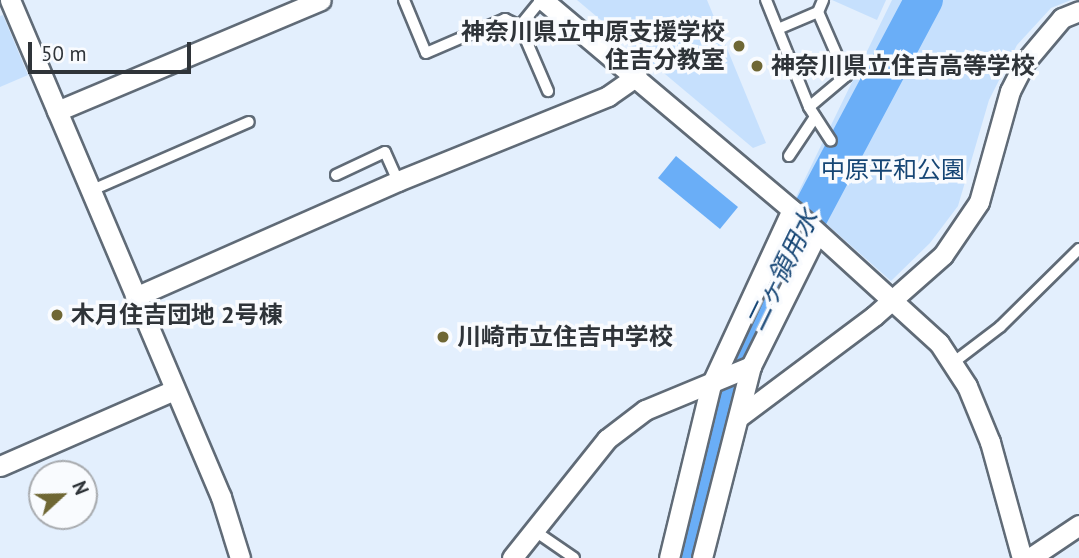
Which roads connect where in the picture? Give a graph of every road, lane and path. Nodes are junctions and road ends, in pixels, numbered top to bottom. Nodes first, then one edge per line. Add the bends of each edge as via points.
1 (10, 0) edge
2 (321, 0) edge
3 (404, 0) edge
4 (542, 0) edge
5 (766, 0) edge
6 (823, 0) edge
7 (1079, 11) edge
8 (818, 12) junction
9 (520, 26) junction
10 (778, 29) junction
11 (636, 76) junction
12 (548, 91) dead end
13 (57, 111) junction
14 (812, 112) junction
15 (250, 122) dead end
16 (831, 141) dead end
17 (789, 156) dead end
18 (336, 175) dead end
19 (398, 181) junction
20 (90, 191) junction
21 (794, 212) junction
22 (816, 231) junction
23 (1079, 249) edge
24 (135, 297) junction
25 (892, 299) junction
26 (954, 362) junction
27 (751, 366) junction
28 (712, 385) junction
29 (174, 390) junction
30 (739, 418) junction
31 (0, 466) edge
32 (1079, 525) edge
33 (532, 529) junction
34 (240, 558) edge
35 (512, 558) edge
36 (574, 558) edge
37 (669, 558) edge
38 (702, 558) edge
39 (1022, 558) edge
40 (1030, 558) edge

1 - 13 street
2 - 13 street
3 - 9 lane via 426,53 505,19
4 - 9 lane
4 - 11 street
5 - 10 lane
6 - 8 lane
7 - 25 street via 1062,19 1024,63 1010,91 979,202 967,226 943,256
8 - 10 lane
8 - 14 lane via 846,76
9 - 12 lane
10 - 14 lane
11 - 19 street via 608,96
11 - 21 street
13 - 20 street
14 - 16 lane
14 - 17 lane
15 - 20 lane
18 - 19 lane via 386,152
19 - 24 street
20 - 24 street
21 - 22 street
21 - 28 street
22 - 25 street
22 - 27 street
23 - 26 lane via 1000,327
24 - 29 street
25 - 26 street
25 - 30 street
26 - 39 street via 990,442
27 - 28 street
27 - 30 street
28 - 33 street via 645,410 607,439
28 - 37 street
29 - 31 street
29 - 34 street via 221,497
30 - 38 street
32 - 40 street
33 - 35 street
33 - 36 lane

